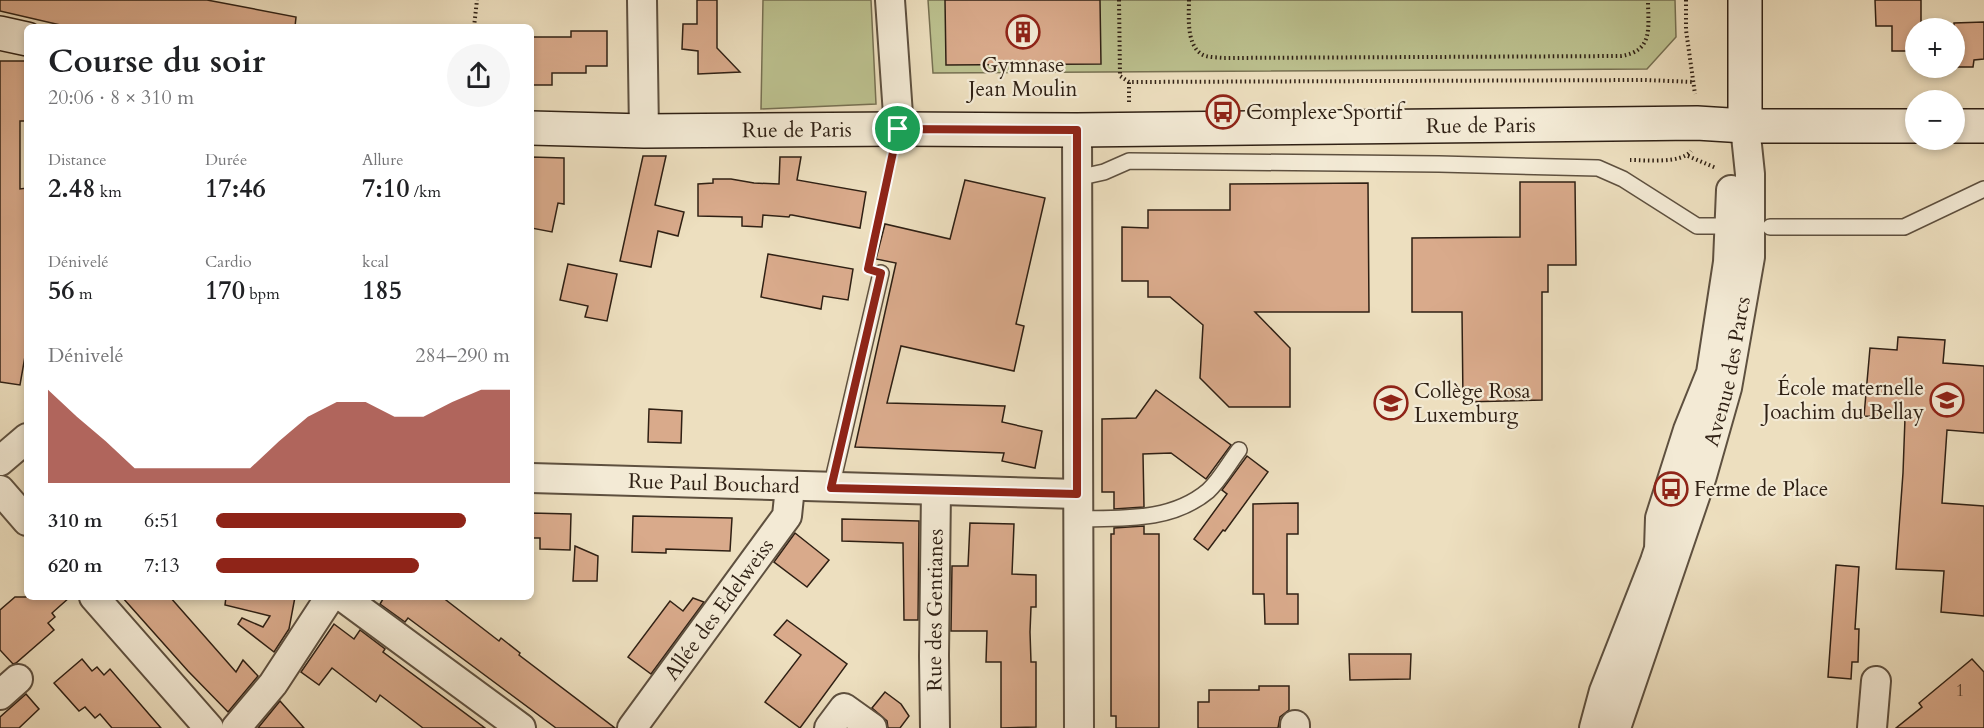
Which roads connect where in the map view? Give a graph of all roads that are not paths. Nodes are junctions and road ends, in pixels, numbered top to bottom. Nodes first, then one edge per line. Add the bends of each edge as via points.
1 (642, 0) edge
2 (890, 0) edge
3 (1744, 0) edge
4 (0, 33) edge
5 (24, 38) edge
6 (1745, 126) junction
7 (1905, 126) edge
8 (1965, 126) edge
9 (1984, 126) edge
10 (534, 128) edge
11 (898, 129) junction
12 (1077, 130) junction
13 (644, 131) junction
14 (1731, 173) road end
15 (1077, 178) junction
16 (1984, 189) edge
17 (1723, 226) dead end
18 (1770, 227) dead end
19 (881, 273) road end
20 (24, 441) edge
21 (1239, 450) dead end
22 (0, 461) edge
23 (534, 478) edge
24 (790, 487) junction
25 (831, 488) junction
26 (0, 490) edge
27 (936, 490) junction
28 (1077, 507) junction
29 (24, 518) edge
30 (97, 600) edge
31 (328, 600) edge
32 (347, 600) edge
33 (1876, 681) dead end
34 (209, 728) edge
35 (236, 728) edge
36 (521, 728) edge
37 (632, 728) edge
38 (829, 728) edge
39 (872, 728) edge
40 (935, 728) edge
41 (1079, 728) edge
42 (1594, 728) edge
43 (1616, 728) edge
44 (1872, 728) edge

1 - 13 street
2 - 11 street
3 - 6 street, Avenue des Parcs
4 - 5 street
6 - 7 street, Rue de Paris
6 - 12 street, Rue de Paris via 1697,123
6 - 43 street, Avenue des Parcs via 1750,174 1750,257 1727,388 1702,476
8 - 9 street
10 - 13 street, Rue de Paris
11 - 12 street, Rue de Paris
11 - 13 street, Rue de Paris
12 - 15 street
14 - 42 street via 1728,262 1711,373 1660,518 1657,555 1604,691
15 - 17 lane via 1128,161 1598,168 1623,179 1697,226
15 - 28 street
16 - 18 lane via 1904,227
19 - 25 lane
20 - 22 street
21 - 28 lane via 1208,490 1179,508 1148,517
23 - 24 street, Rue Paul Bouchard
24 - 25 street, Rue Paul Bouchard
24 - 37 street, Allée des Edelweiss via 788,516
25 - 27 street, Rue Paul Bouchard
26 - 29 street
27 - 28 street, Rue Paul Bouchard
27 - 40 street, Rue des Gentianes
28 - 41 street
30 - 34 street
31 - 35 street via 273,684
32 - 36 street
33 - 44 street
38 - 39 street via 844,708

